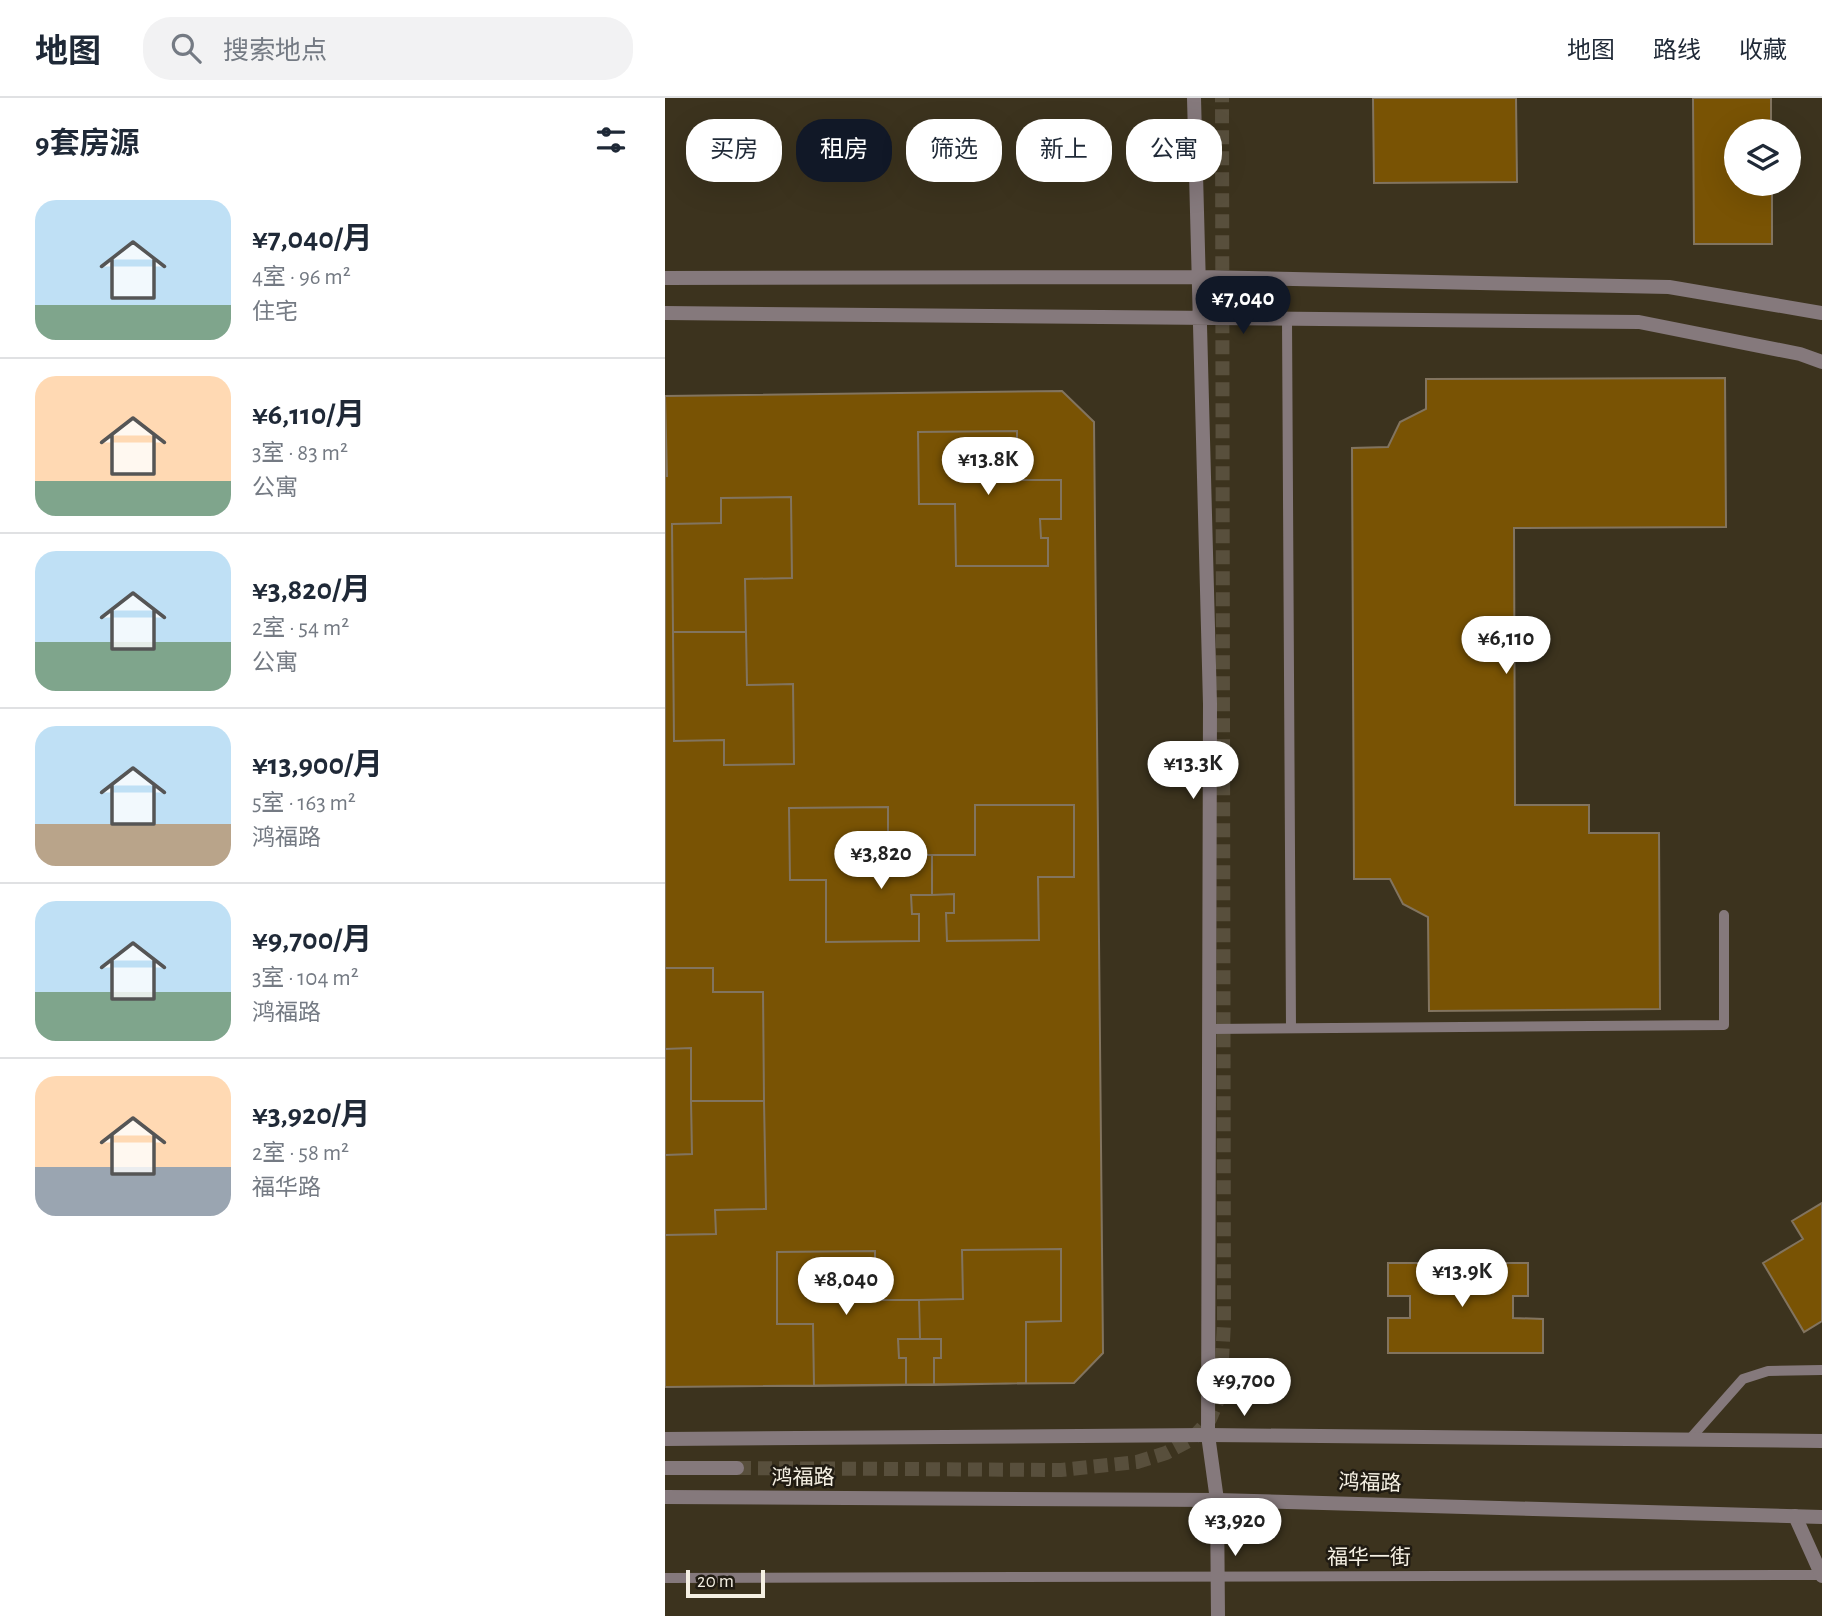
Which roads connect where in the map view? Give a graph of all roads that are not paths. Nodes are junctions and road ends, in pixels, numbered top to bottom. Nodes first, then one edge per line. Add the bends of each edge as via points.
1 (1194, 98) edge
2 (1201, 277) junction
3 (665, 278) edge
4 (665, 313) edge
5 (1822, 313) edge
6 (1201, 318) junction
7 (1287, 319) junction
8 (1822, 362) edge
9 (1724, 915) dead end
10 (1291, 1028) junction
11 (1210, 1029) junction
12 (1822, 1370) edge
13 (1208, 1435) junction
14 (665, 1439) edge
15 (1689, 1440) junction
16 (1822, 1441) edge
17 (665, 1468) edge
18 (737, 1468) tunnel mouth
19 (665, 1497) edge
20 (1217, 1500) junction
21 (1795, 1516) junction
22 (1822, 1517) edge
23 (1821, 1575) edge
24 (1217, 1576) junction
25 (665, 1578) edge
26 (1218, 1616) edge

1 - 2 street
2 - 3 street
2 - 5 street via 1669,287
2 - 6 street
4 - 6 street
6 - 7 street
6 - 11 street via 1210,704
7 - 8 street via 1639,322
7 - 10 lane
9 - 10 lane via 1724,1025
10 - 11 lane
11 - 13 street
12 - 15 lane via 1767,1371 1743,1379
13 - 14 street, 鸿福路
13 - 15 street, 鸿福路
13 - 20 street
15 - 16 street, 鸿福路
17 - 18 street
19 - 20 street, 鸿福路
20 - 21 street, 鸿福路
20 - 24 street
21 - 22 street, 鸿福路
21 - 23 street
23 - 24 lane, 福华一街
24 - 25 lane, 福华一街
24 - 26 street

